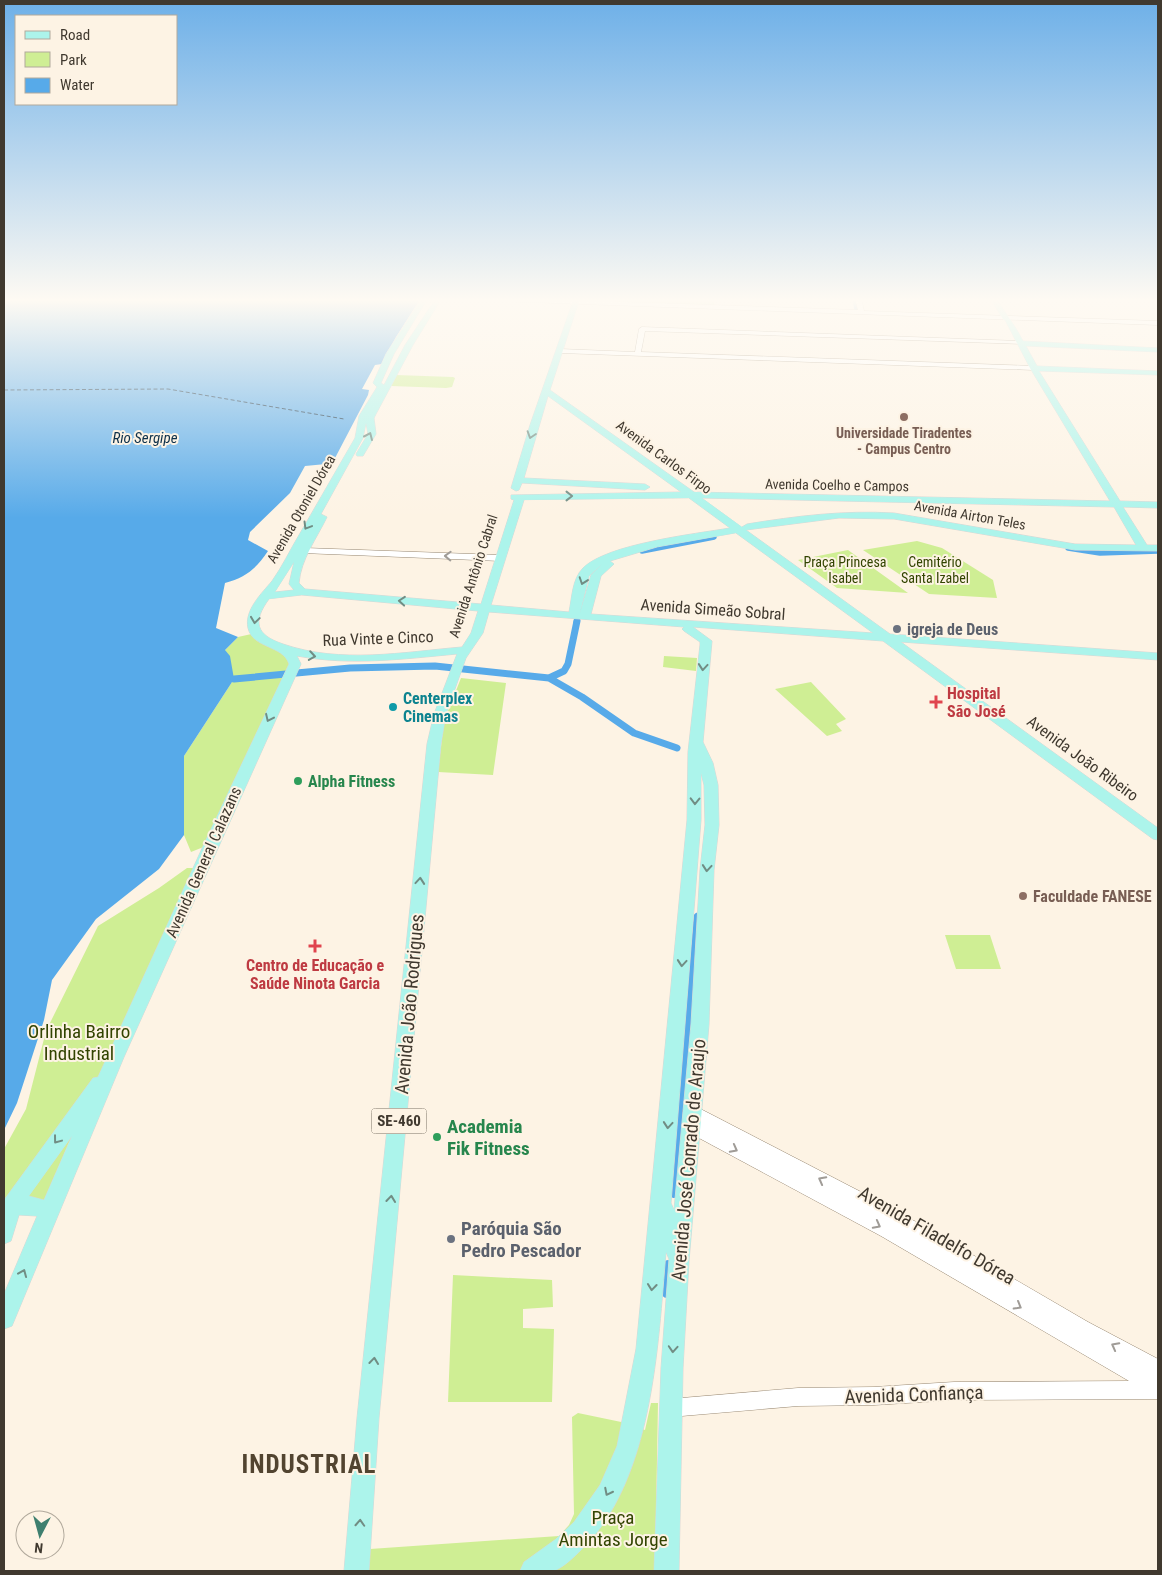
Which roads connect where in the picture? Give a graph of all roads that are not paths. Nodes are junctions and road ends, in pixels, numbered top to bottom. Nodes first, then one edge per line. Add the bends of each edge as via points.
1 (382, 372) edge
2 (395, 372) edge
3 (553, 372) edge
4 (1036, 372) edge
5 (1121, 372) edge
6 (1158, 373) edge
7 (548, 385) junction
8 (384, 388) junction
9 (560, 393) dead end
10 (587, 419) junction
11 (518, 480) junction
12 (596, 484) junction
13 (694, 493) junction
14 (517, 497) junction
15 (1158, 500) edge
16 (1116, 502) junction
17 (1158, 505) edge
18 (746, 530) junction
19 (1158, 548) edge
20 (1144, 549) junction
21 (305, 551) junction
22 (1158, 554) edge
23 (497, 557) junction
24 (302, 592) junction
25 (267, 596) junction
26 (481, 608) junction
27 (578, 618) junction
28 (480, 620) junction
29 (753, 628) junction
30 (709, 635) junction
31 (899, 641) junction
32 (265, 642) joint
33 (282, 649) junction
34 (1158, 656) edge
35 (460, 661) junction
36 (1158, 661) edge
37 (698, 749) junction
38 (1158, 823) edge
39 (1158, 835) edge
40 (700, 979) junction
41 (682, 988) junction
42 (112, 1064) junction
43 (691, 1119) junction
44 (661, 1202) junction
45 (12, 1207) junction
46 (49, 1212) junction
47 (4, 1234) edge
48 (679, 1261) junction
49 (4, 1318) edge
50 (1158, 1370) edge
51 (1158, 1389) edge
52 (670, 1408) junction
53 (628, 1447) joint
54 (357, 1571) edge
55 (534, 1571) edge
56 (667, 1571) edge

1 - 8 main road via 377,383 378,387
2 - 8 main road
3 - 7 main road, Avenida Antônio Cabral
4 - 16 main road
5 - 6 main road
7 - 9 main road
7 - 10 main road, Avenida Carlos Firpo
7 -> 11 main road, Avenida Antônio Cabral
21 -> 8 main road, Avenida Otoniel Dórea via 372,434 370,418
8 -> 25 main road, Avenida Otoniel Dórea via 363,416 362,433
10 - 13 main road, Avenida Carlos Firpo
10 - 13 main road, Avenida Carlos Firpo via 601,422
11 - 12 main road, Avenida Coelho e Campos
11 - 14 main road, Avenida Antônio Cabral
12 - 13 main road, Avenida Coelho e Campos
12 - 14 main road via 535,490
14 -> 13 main road, Avenida Coelho e Campos
13 - 16 main road, Avenida Coelho e Campos
13 - 18 main road, Avenida Carlos Firpo
14 - 23 main road, Avenida Antônio Cabral
15 - 16 main road, Avenida Coelho e Campos
16 - 17 main road, Avenida Coelho e Campos
16 - 20 main road
18 - 20 main road, Avenida Airton Teles via 829,515 871,514 1075,547
18 - 22 main road, Avenida Airton Teles via 867,518 1078,553
18 - 27 main road, Avenida Airton Teles via 642,553 608,564 596,574
18 - 31 main road, Avenida João Ribeiro
19 - 20 main road, Avenida Airton Teles
23 -> 21 street
21 - 24 main road, Avenida Otoniel Dórea via 294,581
23 - 26 main road, Avenida Antônio Cabral
24 - 25 main road, Avenida Simeão Sobral
26 -> 24 main road, Avenida Simeão Sobral
25 -> 32 main road, Avenida Otoniel Dórea via 253,623 256,633
26 - 27 main road, Avenida Simeão Sobral
26 - 28 main road, Avenida Antônio Cabral / SE-460
26 - 35 main road, Avenida Antônio Cabral
27 - 28 main road via 496,615
27 - 29 main road, Avenida Simeão Sobral
27 - 30 main road, Avenida Simeão Sobral via 688,629
28 - 35 main road, Avenida Antônio Cabral / SE-460 via 477,633
29 - 30 main road via 724,628
29 - 31 main road, Avenida Simeão Sobral
30 - 31 main road, Avenida Simeão Sobral
30 -> 37 main road
31 - 34 main road, Avenida Simeão Sobral
31 - 36 main road, Avenida Simeão Sobral
31 - 38 main road, Avenida João Ribeiro
31 - 39 main road, Avenida João Ribeiro
32 - 33 main road, Rua Vinte e Cinco
33 -> 35 main road, Rua Vinte e Cinco via 312,656
33 -> 42 main road, Avenida General Calazans via 293,666
54 -> 35 main road, Avenida João Rodrigues / SE-460 via 368,1418 430,776 440,714
37 -> 40 main road, Avenida José Conrado de Araujo via 708,771 712,802
37 -> 41 main road, Avenida José Conrado de Araujo
40 - 41 main road
40 - 43 main road, Avenida José Conrado de Araujo via 700,1024
41 -> 44 main road, Avenida José Conrado de Araujo
42 -> 45 main road, Avenida General Calazans
42 - 46 main road, Avenida General Calazans
43 - 48 main road, Avenida José Conrado de Araujo
50 -> 43 street, Avenida Filadelfo Dórea via 886,1214
43 -> 51 street, Avenida Filadelfo Dórea
44 - 48 main road
44 -> 53 main road, Avenida José Conrado de Araujo via 647,1349
45 - 46 main road via 33,1205
45 - 47 main road, Avenida General Calazans
49 -> 46 main road, Avenida General Calazans
48 -> 52 main road, Avenida José Conrado de Araujo
51 - 52 street, Avenida Confiança via 954,1391 798,1397
52 - 56 main road, Avenida José Conrado de Araujo
53 -> 55 main road via 608,1494 583,1531

